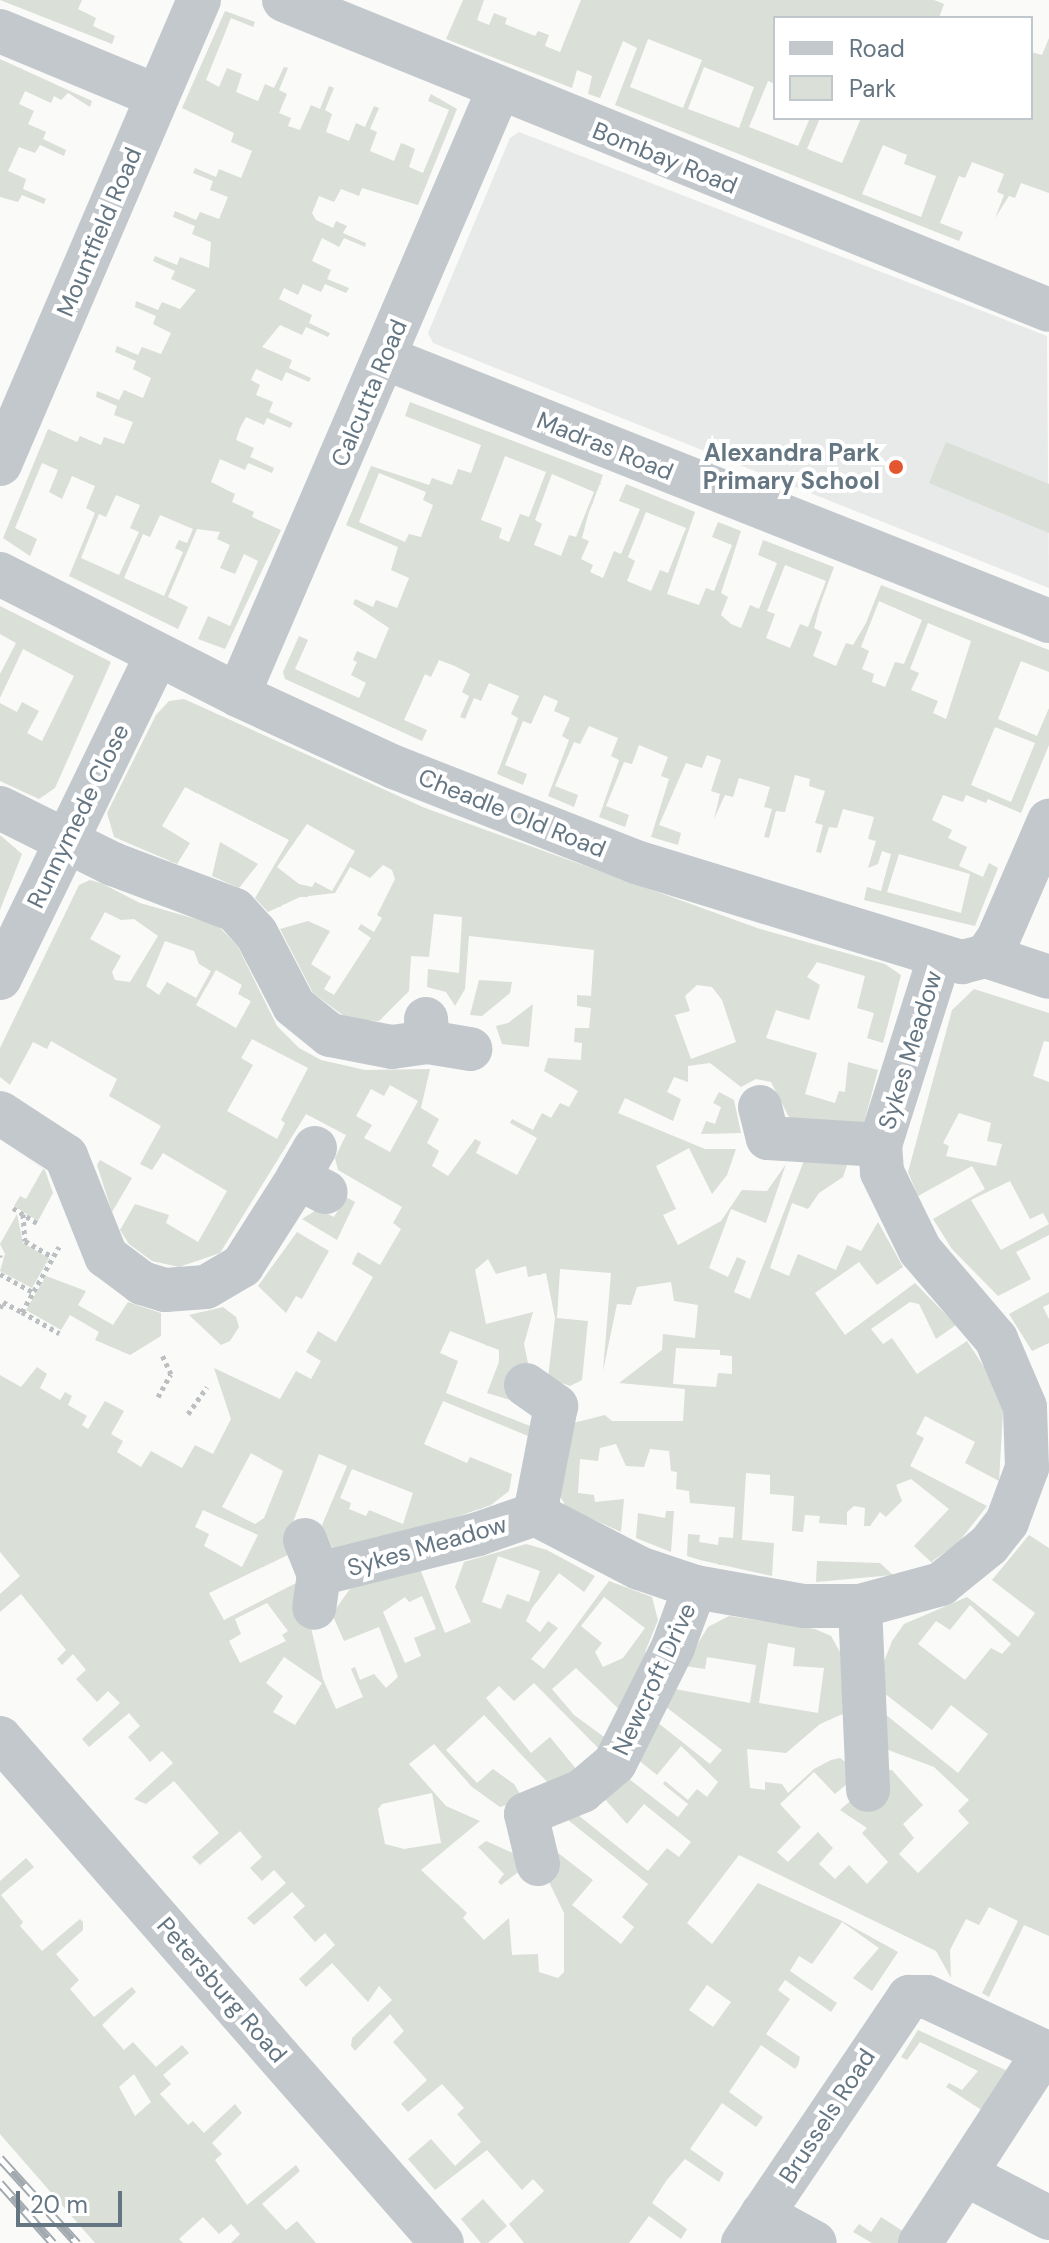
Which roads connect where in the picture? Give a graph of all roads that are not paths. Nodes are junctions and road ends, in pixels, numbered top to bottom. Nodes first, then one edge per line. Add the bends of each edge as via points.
1 (199, 0) edge
2 (284, 0) edge
3 (0, 31) edge
4 (498, 91) junction
5 (157, 96) junction
6 (1049, 310) edge
7 (385, 358) junction
8 (0, 464) edge
9 (0, 574) edge
10 (1049, 621) edge
11 (157, 655) junction
12 (238, 695) junction
13 (0, 808) edge
14 (1049, 821) edge
15 (66, 841) junction
16 (940, 956) junction
17 (986, 956) junction
18 (1049, 977) edge
19 (0, 978) edge
20 (470, 1049) dead end
21 (0, 1113) edge
22 (760, 1138) dead end
23 (880, 1145) junction
24 (313, 1173) dead end
25 (558, 1397) dead end
26 (535, 1514) junction
27 (312, 1574) dead end
28 (695, 1587) junction
29 (860, 1606) junction
30 (0, 1738) edge
31 (868, 1790) dead end
32 (538, 1864) dead end
33 (1046, 2053) edge
34 (965, 2174) junction
35 (1049, 2218) edge
36 (752, 2228) edge
37 (442, 2243) edge
38 (815, 2243) edge
39 (920, 2243) edge

1 - 5 street, Mountfield Road
2 - 4 street, Bombay Road
3 - 5 street
4 - 6 street, Bombay Road
4 - 7 street, Calcutta Road
5 - 8 street, Mountfield Road
7 - 10 street, Madras Road
7 - 12 street, Calcutta Road
9 - 11 street, Cheadle Old Road
11 - 12 street, Cheadle Old Road
11 - 15 street, Runnymede Close
12 - 16 street, Cheadle Old Road via 394,767 636,862
13 - 15 street
14 - 17 street
15 - 19 street, Runnymede Close
15 - 20 street via 237,911 256,933 294,1006 330,1035 392,1047 427,1030
16 - 17 street, Cheadle Old Road via 962,962
16 - 23 street, Sykes Meadow
17 - 18 street, Cheadle Old Road
21 - 24 street via 66,1156 106,1256 132,1277 165,1290 189,1291 218,1282 242,1266
22 - 23 street, Sykes Meadow
23 - 29 street, Sykes Meadow via 882,1172 920,1250 985,1322 1013,1371 1030,1441 1027,1468 1007,1522 966,1568 922,1592
25 - 26 street, Sykes Meadow
26 - 27 street, Sykes Meadow via 478,1534
26 - 28 street, Sykes Meadow via 639,1568
28 - 29 street, Sykes Meadow via 804,1606
28 - 32 street, Newcroft Drive via 673,1647 615,1763 582,1791 514,1822
29 - 31 street via 848,1732
30 - 37 street, Petersburg Road
33 - 34 street
33 - 36 street, Brussels Road via 916,1995 902,2002
34 - 35 street
34 - 39 street
36 - 38 street

